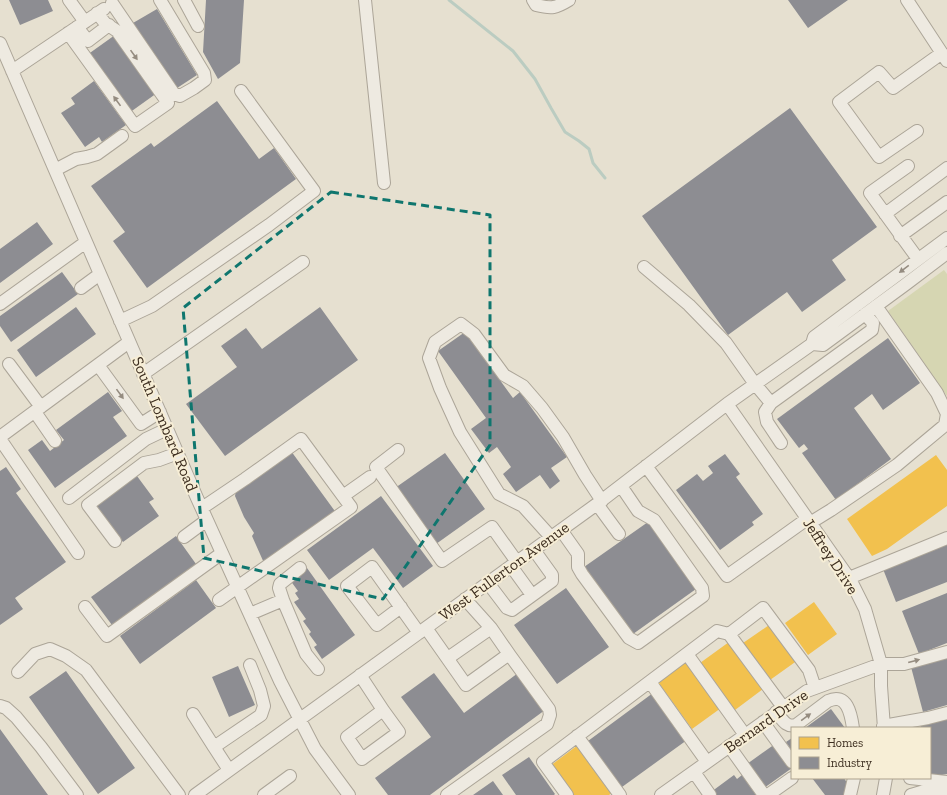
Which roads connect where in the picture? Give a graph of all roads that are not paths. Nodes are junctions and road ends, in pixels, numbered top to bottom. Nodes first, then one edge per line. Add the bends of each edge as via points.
1 (69, 0) edge
2 (160, 0) edge
3 (184, 0) edge
4 (364, 0) edge
5 (533, 0) edge
6 (569, 0) edge
7 (907, 0) edge
8 (114, 2) edge
9 (97, 13) junction
10 (109, 25) junction
11 (198, 26) dead end
12 (76, 27) junction
13 (0, 43) edge
14 (944, 57) edge
15 (12, 71) junction
16 (241, 91) dead end
17 (917, 131) dead end
18 (122, 136) dead end
19 (908, 166) dead end
20 (947, 168) edge
21 (55, 170) junction
22 (384, 183) dead end
23 (947, 202) edge
24 (885, 214) junction
25 (900, 236) junction
26 (947, 238) edge
27 (86, 242) junction
28 (947, 253) edge
29 (918, 259) junction
30 (303, 262) dead end
31 (644, 268) dead end
32 (100, 274) junction
33 (81, 288) dead end
34 (0, 304) edge
35 (876, 306) junction
36 (865, 314) junction
37 (120, 321) junction
38 (834, 337) junction
39 (129, 342) junction
40 (812, 344) junction
41 (844, 350) junction
42 (9, 364) dead end
43 (98, 365) junction
44 (143, 374) junction
45 (755, 384) junction
46 (771, 403) junction
47 (727, 404) junction
48 (38, 410) junction
49 (160, 412) junction
50 (167, 429) junction
51 (0, 438) edge
52 (55, 441) dead end
53 (782, 443) dead end
54 (398, 450) dead end
55 (178, 453) junction
56 (646, 466) junction
57 (370, 477) dead end
58 (621, 486) junction
59 (343, 496) junction
60 (69, 498) dead end
61 (600, 502) junction
62 (202, 508) junction
63 (207, 520) junction
64 (809, 521) junction
65 (561, 530) junction
66 (619, 534) dead end
67 (184, 537) dead end
68 (551, 538) junction
69 (947, 538) edge
70 (115, 541) dead end
71 (534, 550) junction
72 (78, 553) dead end
73 (222, 553) junction
74 (514, 564) junction
75 (300, 568) dead end
76 (849, 578) junction
77 (488, 582) junction
78 (238, 587) junction
79 (532, 595) junction
80 (465, 599) junction
81 (219, 600) dead end
82 (283, 600) junction
83 (85, 607) dead end
84 (401, 607) junction
85 (250, 614) junction
86 (491, 628) junction
87 (422, 630) junction
88 (729, 634) junction
89 (947, 652) edge
90 (509, 654) junction
91 (687, 654) junction
92 (448, 658) junction
93 (881, 664) junction
94 (250, 665) dead end
95 (318, 668) dead end
96 (18, 672) dead end
97 (360, 675) junction
98 (280, 681) junction
99 (650, 682) junction
100 (815, 688) junction
101 (260, 690) junction
102 (0, 706) edge
103 (383, 710) dead end
104 (780, 710) junction
105 (947, 713) edge
106 (193, 714) dead end
107 (300, 719) junction
108 (763, 722) junction
109 (852, 727) edge
110 (884, 727) edge
111 (745, 735) junction
112 (577, 736) junction
113 (729, 746) junction
114 (214, 747) junction
115 (791, 761) edge
116 (708, 762) junction
117 (229, 770) junction
118 (694, 772) junction
119 (290, 776) dead end
120 (791, 779) edge
121 (854, 779) edge
122 (886, 779) edge
123 (919, 779) edge
124 (947, 782) edge
125 (202, 793) edge
126 (947, 794) edge
127 (77, 795) edge
128 (179, 795) edge
129 (264, 795) edge
130 (349, 795) edge
131 (447, 795) edge
132 (567, 795) edge
133 (620, 795) edge
134 (661, 795) edge
135 (710, 795) edge
136 (764, 795) edge
137 (768, 795) edge
138 (850, 795) edge
139 (883, 795) edge
140 (911, 795) edge

1 - 12 street
2 - 8 street via 204,73 205,80 180,96 174,94
3 - 11 street
4 - 22 street
5 - 6 street via 536,5 547,8 559,6
7 - 14 street
8 - 9 street
9 - 10 street
9 - 12 street
10 - 12 street via 88,41
10 -> 12 street via 117,31 168,103 135,126
12 - 15 street
13 - 15 street, South Lombard Road
14 - 17 street via 892,88 879,72 839,102 879,157
15 - 21 street, South Lombard Road
16 - 37 street via 314,191 152,306
18 - 21 street via 97,154 76,159
19 - 24 street via 870,193
20 - 24 street
21 - 27 street, South Lombard Road
23 - 25 street
24 - 25 street
25 - 29 street
26 - 29 street, West Fullerton Avenue
27 - 32 street, South Lombard Road
27 - 34 street
28 - 35 street, West Fullerton Avenue
29 -> 40 street, West Fullerton Avenue via 814,337
30 - 44 street
31 - 45 street via 702,317 726,344
32 - 33 street
32 - 37 street, South Lombard Road
35 - 36 street, West Fullerton Avenue
35 - 64 street via 937,394 946,414 945,425 897,464 831,510
36 - 38 street, West Fullerton Avenue
36 - 41 street via 873,323 872,330
37 - 39 street, South Lombard Road
38 - 40 street, West Fullerton Avenue via 823,345
38 - 41 street
39 - 43 street
39 - 44 street, South Lombard Road
40 - 45 street, West Fullerton Avenue
41 - 46 street
42 - 48 street
43 - 48 street
43 -> 49 street via 141,424
44 - 49 street, South Lombard Road
45 - 46 street
45 - 47 street, West Fullerton Avenue
46 - 53 street via 765,412 767,422
47 - 56 street, West Fullerton Avenue
47 - 64 street, Jeffrey Drive
48 - 51 street
48 - 52 street
49 - 50 street, South Lombard Road
50 - 55 street, South Lombard Road
50 - 60 street via 146,439
51 - 72 street
54 - 74 street via 376,467 442,561 492,527
55 - 62 street, South Lombard Road
55 - 70 street via 144,463 88,505
56 - 58 street, West Fullerton Avenue
56 - 64 street via 727,576
57 - 59 street
58 - 61 street, West Fullerton Avenue
58 - 65 street via 638,511 654,520 702,588 703,596 638,643 629,638 582,574 578,567 578,554
59 - 62 street via 301,440
59 - 78 street via 351,507
61 - 65 street, West Fullerton Avenue
61 - 66 street
61 - 68 street via 563,436 542,408 523,386 504,375 474,334 461,324 435,342 429,358 460,432 499,494 523,506
62 - 63 street, South Lombard Road
63 - 67 street
63 - 73 street, South Lombard Road
64 - 76 street, Jeffrey Drive
65 - 68 street, West Fullerton Avenue
68 - 71 street, West Fullerton Avenue
69 - 76 street
71 - 74 street, West Fullerton Avenue
71 - 79 street via 552,575 552,581
73 - 78 street, South Lombard Road
73 - 83 street via 107,636
74 - 77 street, West Fullerton Avenue
74 - 79 street
75 - 82 street via 280,584
76 - 93 street, Jeffrey Drive via 865,609
77 - 79 street via 507,608 512,610
77 - 80 street, West Fullerton Avenue
78 - 81 street
78 - 85 street, South Lombard Road
80 - 86 street
80 - 87 street, West Fullerton Avenue
82 - 85 street
82 - 95 street via 306,654
84 - 84 street via 372,567 347,586 376,626
84 - 87 street
85 - 98 street, South Lombard Road
86 - 90 street
86 - 92 street
87 - 92 street
87 - 97 street, West Fullerton Avenue
88 - 91 street via 717,631
88 - 100 street via 763,608 809,670
88 - 104 street
93 -> 89 street, Bernard Drive via 904,664
90 - 92 street via 466,685
90 - 131 street via 549,709 547,724
91 - 99 street
91 - 111 street
93 - 100 street, Bernard Drive
93 - 110 street, Jeffrey Drive via 880,686
94 - 101 street
96 - 128 street via 35,654 50,649 66,656 86,670
97 - 103 street
97 - 107 street, West Fullerton Avenue
98 - 101 street
98 - 107 street, South Lombard Road
99 - 112 street
99 - 116 street
100 - 104 street, Bernard Drive
101 - 114 street via 264,706 261,715
102 - 127 street via 16,717
104 - 108 street, Bernard Drive
104 -> 109 street via 787,724 793,726 828,701 839,699 849,711
105 - 110 street
106 - 114 street
107 - 117 street, West Fullerton Avenue
107 - 130 street, South Lombard Road via 315,749
108 - 111 street, Bernard Drive
108 - 115 street
111 - 113 street, Bernard Drive
112 - 132 street via 543,762
112 - 133 street
113 - 116 street, Bernard Drive
113 - 136 street
114 - 117 street
116 - 118 street, Bernard Drive
117 - 125 street, West Fullerton Avenue
118 - 134 street, Bernard Drive
118 - 135 street
119 - 129 street
120 - 137 street
121 - 138 street
122 - 139 street
123 - 124 street
126 - 140 street via 942,790 927,790

